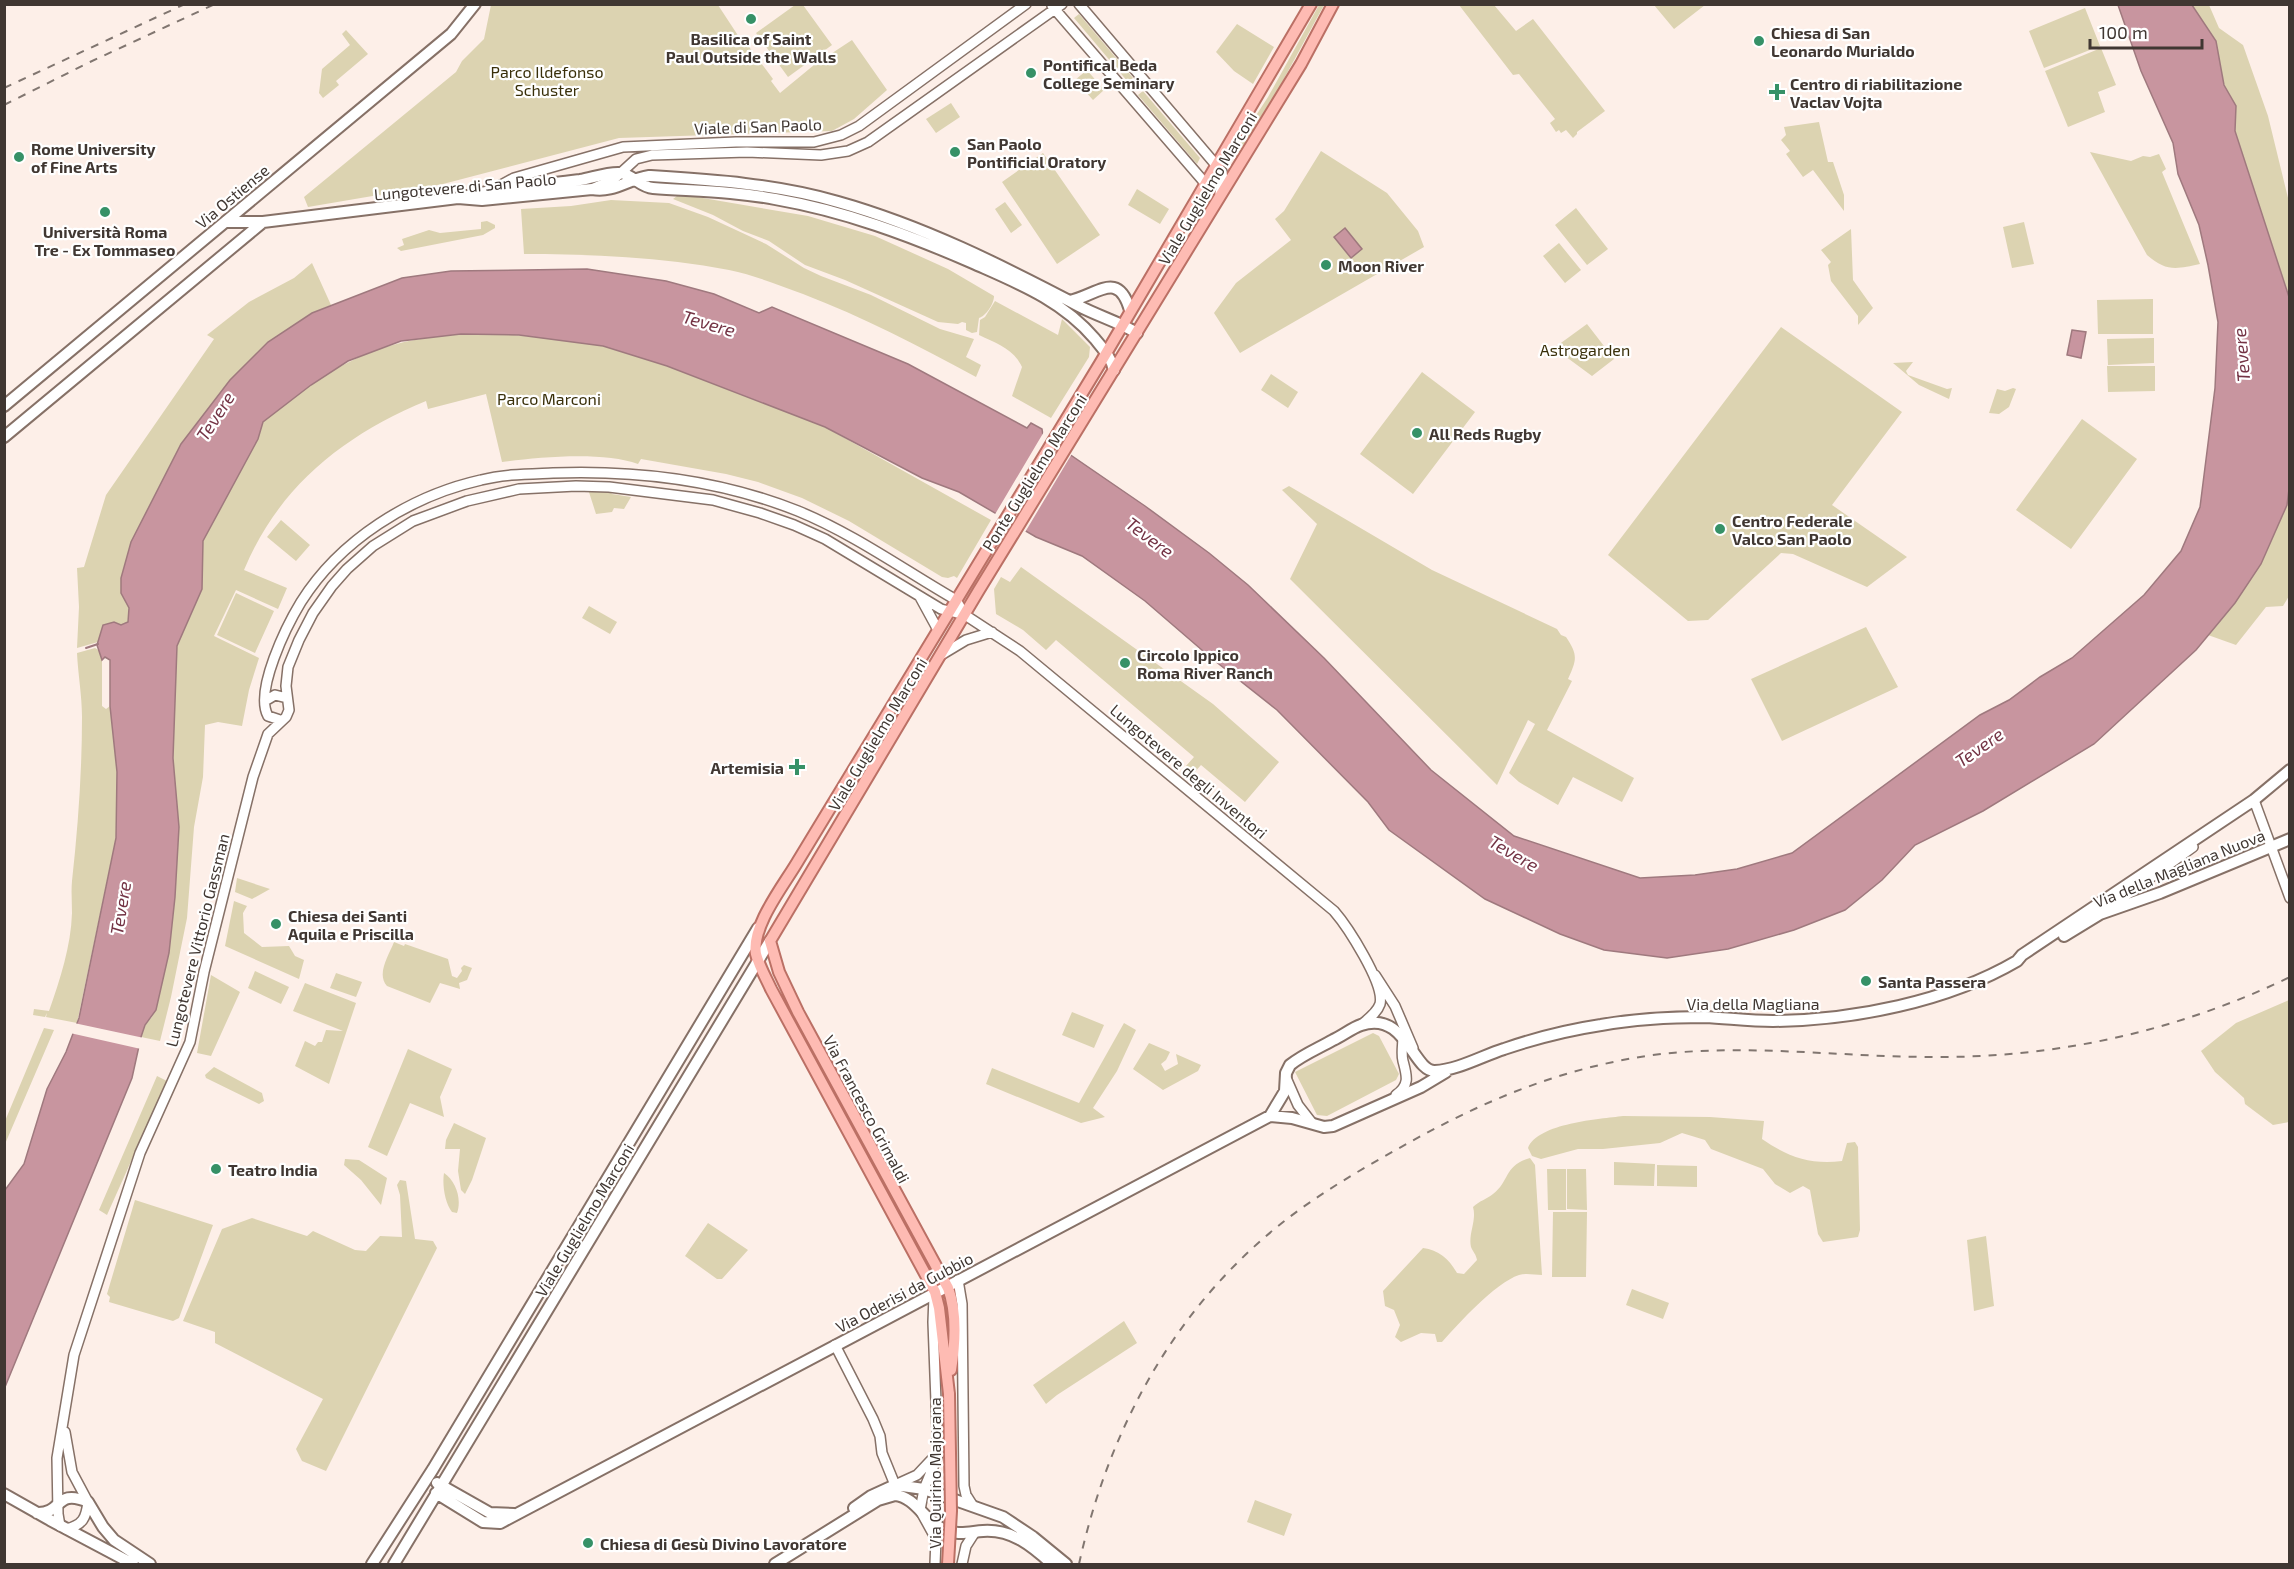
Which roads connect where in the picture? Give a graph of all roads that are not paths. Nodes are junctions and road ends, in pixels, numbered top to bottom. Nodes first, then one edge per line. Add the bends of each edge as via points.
1 (475, 4) edge
2 (1026, 4) edge
3 (1079, 4) edge
4 (1311, 4) edge
5 (1334, 4) edge
6 (1056, 6) edge
7 (1215, 165) junction
8 (619, 173) junction
9 (634, 179) junction
10 (1205, 183) junction
11 (592, 189) junction
12 (492, 190) junction
13 (458, 198) junction
14 (1218, 198) junction
15 (225, 222) junction
16 (263, 222) junction
17 (1070, 301) junction
18 (1130, 310) junction
19 (1122, 324) junction
20 (1137, 333) junction
21 (1103, 357) junction
22 (1114, 369) junction
23 (4, 406) edge
24 (4, 437) edge
25 (967, 583) joint
26 (979, 590) joint
27 (920, 597) junction
28 (956, 600) junction
29 (949, 612) junction
30 (965, 615) junction
31 (938, 630) junction
32 (992, 632) junction
33 (941, 655) junction
34 (286, 698) junction
35 (266, 701) junction
36 (268, 716) junction
37 (280, 720) junction
38 (268, 734) junction
39 (2289, 770) edge
40 (2254, 800) junction
41 (2289, 839) edge
42 (2271, 848) junction
43 (2289, 898) edge
44 (2100, 914) junction
45 (761, 923) junction
46 (770, 941) junction
47 (2017, 961) junction
48 (758, 962) junction
49 (1371, 971) junction
50 (1402, 1022) junction
51 (1361, 1025) junction
52 (1403, 1039) junction
53 (1415, 1053) junction
54 (1451, 1068) junction
55 (1286, 1077) junction
56 (1390, 1100) junction
57 (1270, 1116) junction
58 (1312, 1122) junction
59 (958, 1280) junction
60 (947, 1286) junction
61 (935, 1292) junction
62 (835, 1345) junction
63 (948, 1382) junction
64 (63, 1423) junction
65 (938, 1444) junction
66 (426, 1481) junction
67 (895, 1485) junction
68 (439, 1489) junction
69 (924, 1489) junction
70 (4, 1494) edge
71 (88, 1502) junction
72 (58, 1504) junction
73 (973, 1506) junction
74 (920, 1510) junction
75 (37, 1513) junction
76 (834, 1527) junction
77 (63, 1528) junction
78 (975, 1532) junction
79 (937, 1548) junction
80 (963, 1560) edge
81 (133, 1564) edge
82 (150, 1564) edge
83 (372, 1564) edge
84 (394, 1564) edge
85 (775, 1564) edge
86 (935, 1564) edge
87 (948, 1564) edge
88 (1052, 1564) edge
89 (1066, 1564) edge

1 - 15 main road, Via Ostiense via 453,33
2 - 12 street, Viale di San Paolo via 859,126 841,135 814,142 623,147 514,178
3 - 7 street
4 - 7 main road, Viale Guglielmo Marconi
5 - 14 main road, Viale Guglielmo Marconi
6 - 8 street, Viale di San Paolo via 852,150 821,154 656,154 636,159
6 - 10 street
7 - 10 main road, Viale Guglielmo Marconi
7 - 14 street via 1223,178
8 - 9 main road, Lungotevere di San Paolo
8 - 11 street, Viale di San Paolo
8 - 12 main road, Lungotevere di San Paolo
9 - 11 main road, Lungotevere di San Paolo via 607,190
9 - 17 main road, Lungotevere di San Paolo via 649,176 745,184 836,201 938,237
9 - 21 main road, Lungotevere di San Paolo via 650,188 726,192 801,204 899,233 1044,296 1077,320
10 - 18 main road, Viale Guglielmo Marconi
11 - 13 main road, Lungotevere di San Paolo via 482,200
12 - 13 main road, Viale di San Paolo
13 - 16 main road, Lungotevere di San Paolo
14 - 20 main road, Viale Guglielmo Marconi
15 - 16 main road, Lungotevere di San Paolo
15 - 23 main road, Via Ostiense
16 - 24 main road
17 - 18 main road via 1114,287 1124,293
17 - 19 main road, Lungotevere di San Paolo
18 - 19 main road, Viale Guglielmo Marconi
19 - 20 main road, Lungotevere di San Paolo
19 - 21 main road, Viale Guglielmo Marconi
20 - 22 main road, Viale Guglielmo Marconi
21 - 22 main road
21 - 25 main road, Ponte Guglielmo Marconi
22 - 26 main road, Ponte Guglielmo Marconi
25 - 28 main road, Viale Guglielmo Marconi
26 - 30 main road, Viale Guglielmo Marconi
27 - 29 street
27 - 31 street
27 - 34 street via 811,532 730,504 609,487 512,490 480,497 413,522 373,546 347,569 326,594 299,639 288,667
28 - 29 main road, Viale Guglielmo Marconi
28 - 30 street
28 - 35 street via 821,521 752,495 678,479 609,473 490,478 458,486 406,509 364,534 334,559 288,626 271,667
29 - 30 street
29 - 31 main road, Viale Guglielmo Marconi
30 - 32 street, Lungotevere degli Inventori
30 - 33 main road, Viale Guglielmo Marconi
31 - 45 main road, Viale Guglielmo Marconi
32 - 33 street via 966,640
32 - 49 street, Lungotevere degli Inventori via 1044,670 1331,908 1349,930
33 - 46 main road, Viale Guglielmo Marconi
34 - 35 street via 275,695
34 - 37 street via 289,710
35 - 36 street via 264,709
36 - 37 street
36 - 38 street, Lungotevere Vittorio Gassman
37 - 38 street, Lungotevere Vittorio Gassman
38 - 64 street, Lungotevere Vittorio Gassman via 253,777 218,915 190,1042 135,1169 74,1355
39 - 40 main road, Via della Magliana
40 - 42 street
40 - 44 street, Via della Magliana
40 - 47 main road, Via della Magliana
41 - 42 main road, Via della Magliana Nuova
42 - 43 street
42 - 44 main road, Via della Magliana Nuova
44 - 47 main road, Via della Magliana Nuova
45 - 48 main road via 756,945
45 - 66 main road, Viale Guglielmo Marconi
46 - 48 main road, Viale Guglielmo Marconi
46 - 60 main road, Via Francesco Grimaldi via 779,972 802,1019
47 - 54 main road, Via della Magliana via 1966,984 1883,1010 1812,1020 1680,1017 1614,1023 1540,1038
48 - 61 main road, Via Francesco Grimaldi
48 - 68 main road, Viale Guglielmo Marconi
49 - 50 street, Lungotevere degli Inventori via 1384,986
49 - 51 street, Lungotevere degli Inventori via 1380,1002
50 - 52 street
50 - 53 street, Lungotevere degli Inventori
51 - 52 main road via 1386,1026
51 - 55 main road via 1293,1062
52 - 53 main road
52 - 56 street via 1407,1081
53 - 54 main road via 1427,1070
54 - 56 main road
55 - 57 main road via 1285,1091
55 - 58 street via 1298,1105
56 - 58 main road via 1336,1125 1324,1127
57 - 58 main road
57 - 59 main road, Via Oderisi da Gubbio
59 - 60 main road, Via Oderisi da Gubbio
59 - 73 street, Via Quirino Majorana via 962,1304 964,1486
60 - 61 main road, Via Oderisi da Gubbio
60 - 63 main road, Via Quirino Majorana via 954,1328
61 - 62 main road, Via Oderisi da Gubbio
61 - 63 main road, Via Quirino Majorana
61 - 65 street
62 - 67 street via 873,1419
62 - 68 main road, Via Oderisi da Gubbio via 515,1514 490,1513
63 - 87 main road, Via Quirino Majorana, bridge
64 - 71 street, Lungotevere Vittorio Gassman via 72,1472
64 - 72 street, Lungotevere Vittorio Gassman via 57,1464
65 - 67 street via 923,1471
65 - 69 street via 938,1459
66 - 68 main road
66 - 83 main road, Viale Guglielmo Marconi
67 - 69 main road
67 - 76 main road via 867,1498
68 - 84 main road, Viale Guglielmo Marconi
69 - 73 main road
69 - 74 street
70 - 75 main road
71 - 72 main road via 69,1497
71 - 77 street via 84,1521
71 - 82 main road via 114,1540
72 - 75 main road via 48,1513
72 - 77 street, Lungotevere Vittorio Gassman
73 - 89 main road via 1011,1522
74 - 76 main road via 906,1498 892,1495
74 - 78 main road via 940,1528 958,1534
74 - 79 street
75 - 77 main road
76 - 85 main road
77 - 81 main road
78 - 80 street, Via Quirino Majorana
78 - 88 main road via 1015,1536
79 - 80 street via 958,1550
79 - 86 street

